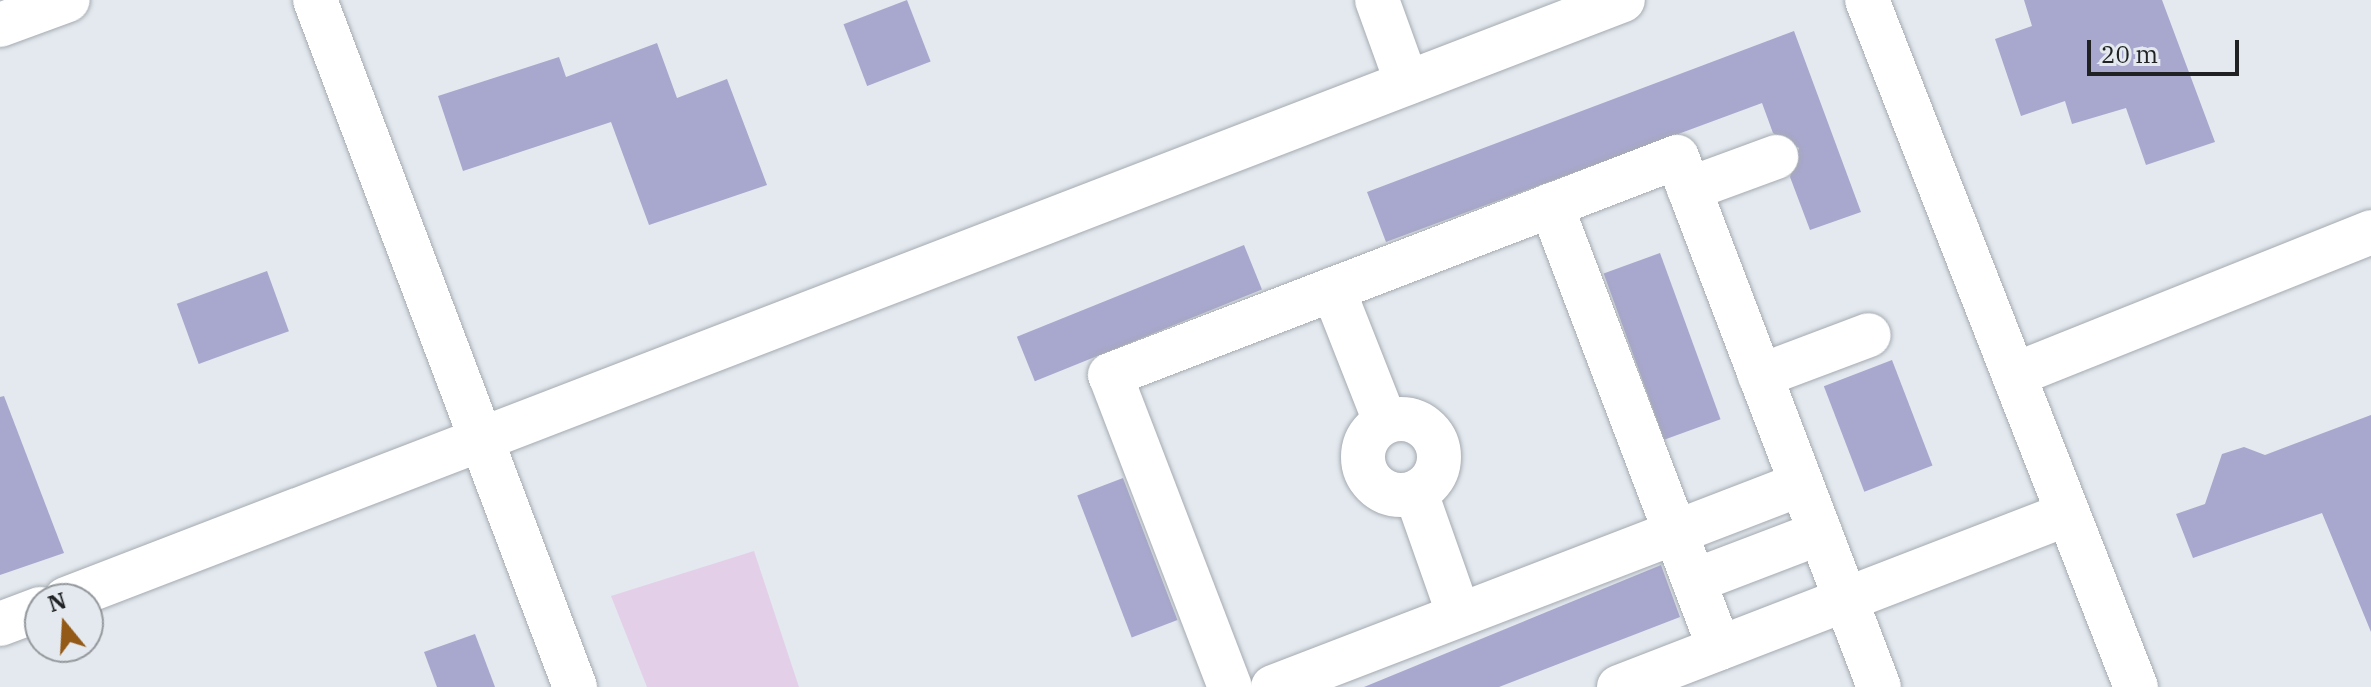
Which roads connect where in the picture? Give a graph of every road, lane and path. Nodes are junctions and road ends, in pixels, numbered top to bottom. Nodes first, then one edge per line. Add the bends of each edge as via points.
1 (68, 0) edge
2 (315, 0) edge
3 (1377, 0) edge
4 (1623, 0) edge
5 (1867, 0) edge
6 (0, 25) edge
7 (1407, 83) junction
8 (1776, 157) dead end
9 (1689, 189) junction
10 (1551, 205) junction
11 (2371, 232) edge
12 (1333, 289) junction
13 (1869, 335) dead end
14 (2014, 375) junction
15 (1760, 376) junction
16 (481, 439) junction
17 (1801, 484) junction
18 (2068, 514) junction
19 (1676, 532) junction
20 (1820, 533) junction
21 (1694, 581) junction
22 (104, 584) edge
23 (1846, 599) junction
24 (24, 615) edge
25 (1459, 615) junction
26 (0, 624) edge
27 (1719, 648) junction
28 (575, 687) edge
29 (1230, 687) edge
30 (1273, 687) edge
31 (1619, 687) edge
32 (1879, 687) edge
33 (2136, 687) edge

1 - 6 street
2 - 16 street
3 - 7 street
4 - 7 street
5 - 14 street
7 - 16 street
8 - 9 street
9 - 10 street via 1677,157
9 - 15 street
10 - 12 street
10 - 19 street
11 - 14 street
12 - 25 street via 1385,421 1406,418 1438,441 1437,471 1416,493
12 - 29 street via 1110,375
13 - 15 street
14 - 18 street
15 - 17 street
16 - 22 street
16 - 28 street
17 - 19 street
17 - 20 street
18 - 23 street
18 - 33 street
19 - 21 street
19 - 25 street
20 - 21 street
20 - 23 street
21 - 27 street
23 - 27 street
23 - 32 street
24 - 26 street
25 - 30 street
27 - 31 street

